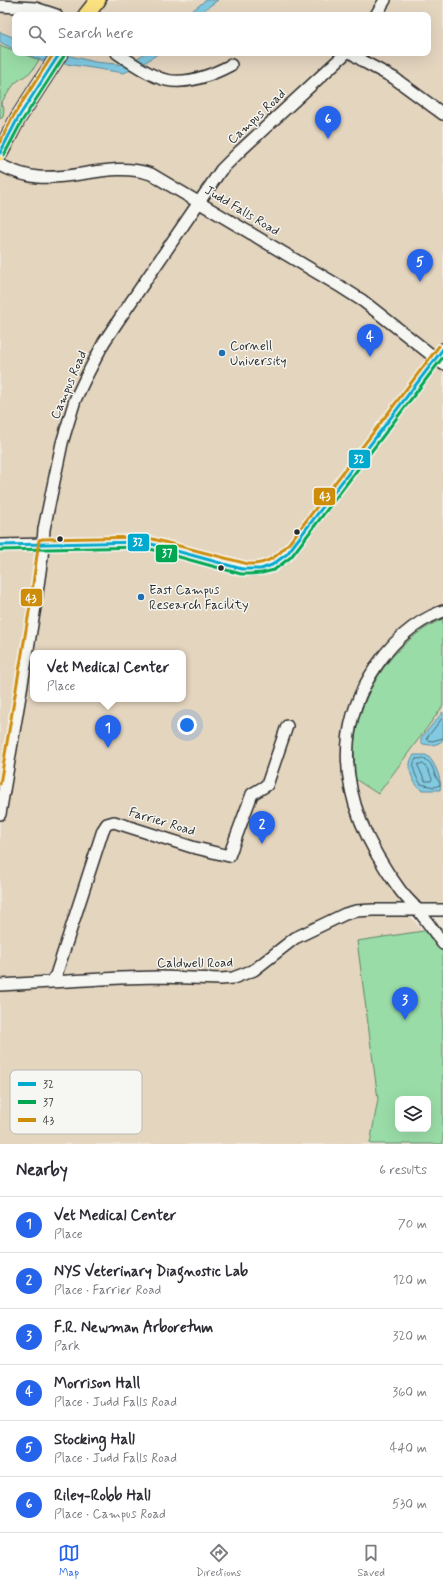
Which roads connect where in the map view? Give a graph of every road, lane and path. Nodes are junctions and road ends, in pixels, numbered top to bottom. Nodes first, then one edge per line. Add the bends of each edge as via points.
1 (98, 0) edge
2 (385, 0) edge
3 (0, 6) edge
4 (47, 12) edge
5 (88, 12) edge
6 (378, 12) edge
7 (58, 56) edge
8 (121, 56) edge
9 (343, 56) edge
10 (356, 56) edge
11 (231, 65) dead end
12 (443, 114) edge
13 (0, 153) edge
14 (0, 165) edge
15 (199, 202) junction
16 (443, 349) edge
17 (440, 361) edge
18 (43, 544) junction
19 (0, 545) edge
20 (443, 611) edge
21 (287, 726) dead end
22 (0, 814) edge
23 (418, 910) junction
24 (443, 910) edge
25 (443, 944) edge
26 (52, 981) junction
27 (0, 984) edge

1 - 5 main road
2 - 6 street
3 - 4 street via 36,8
7 - 13 main road via 18,118
8 - 11 street via 163,79 182,81 194,80
9 - 15 street, Campus Road via 221,170
10 - 12 street via 394,78
14 - 15 street, Judd Falls Road via 38,177 119,168 140,170 162,179
15 - 17 street, Judd Falls Road via 358,298
15 - 18 street, Campus Road via 114,326 84,379 62,443
16 - 17 street
17 - 18 street via 290,549 275,564 247,569 144,542
18 - 19 street
18 - 22 street, Campus Road via 35,607
20 - 23 street via 422,621 401,637 373,670 356,702 347,749 350,788 363,826 400,890
21 - 26 street, Farrier Road via 268,785 252,794 229,856 114,822 107,824
23 - 24 street, Caldwell Road
23 - 25 street
23 - 26 street, Caldwell Road via 368,910 345,914 295,938 254,970 233,978 159,977
26 - 27 street, Caldwell Road

